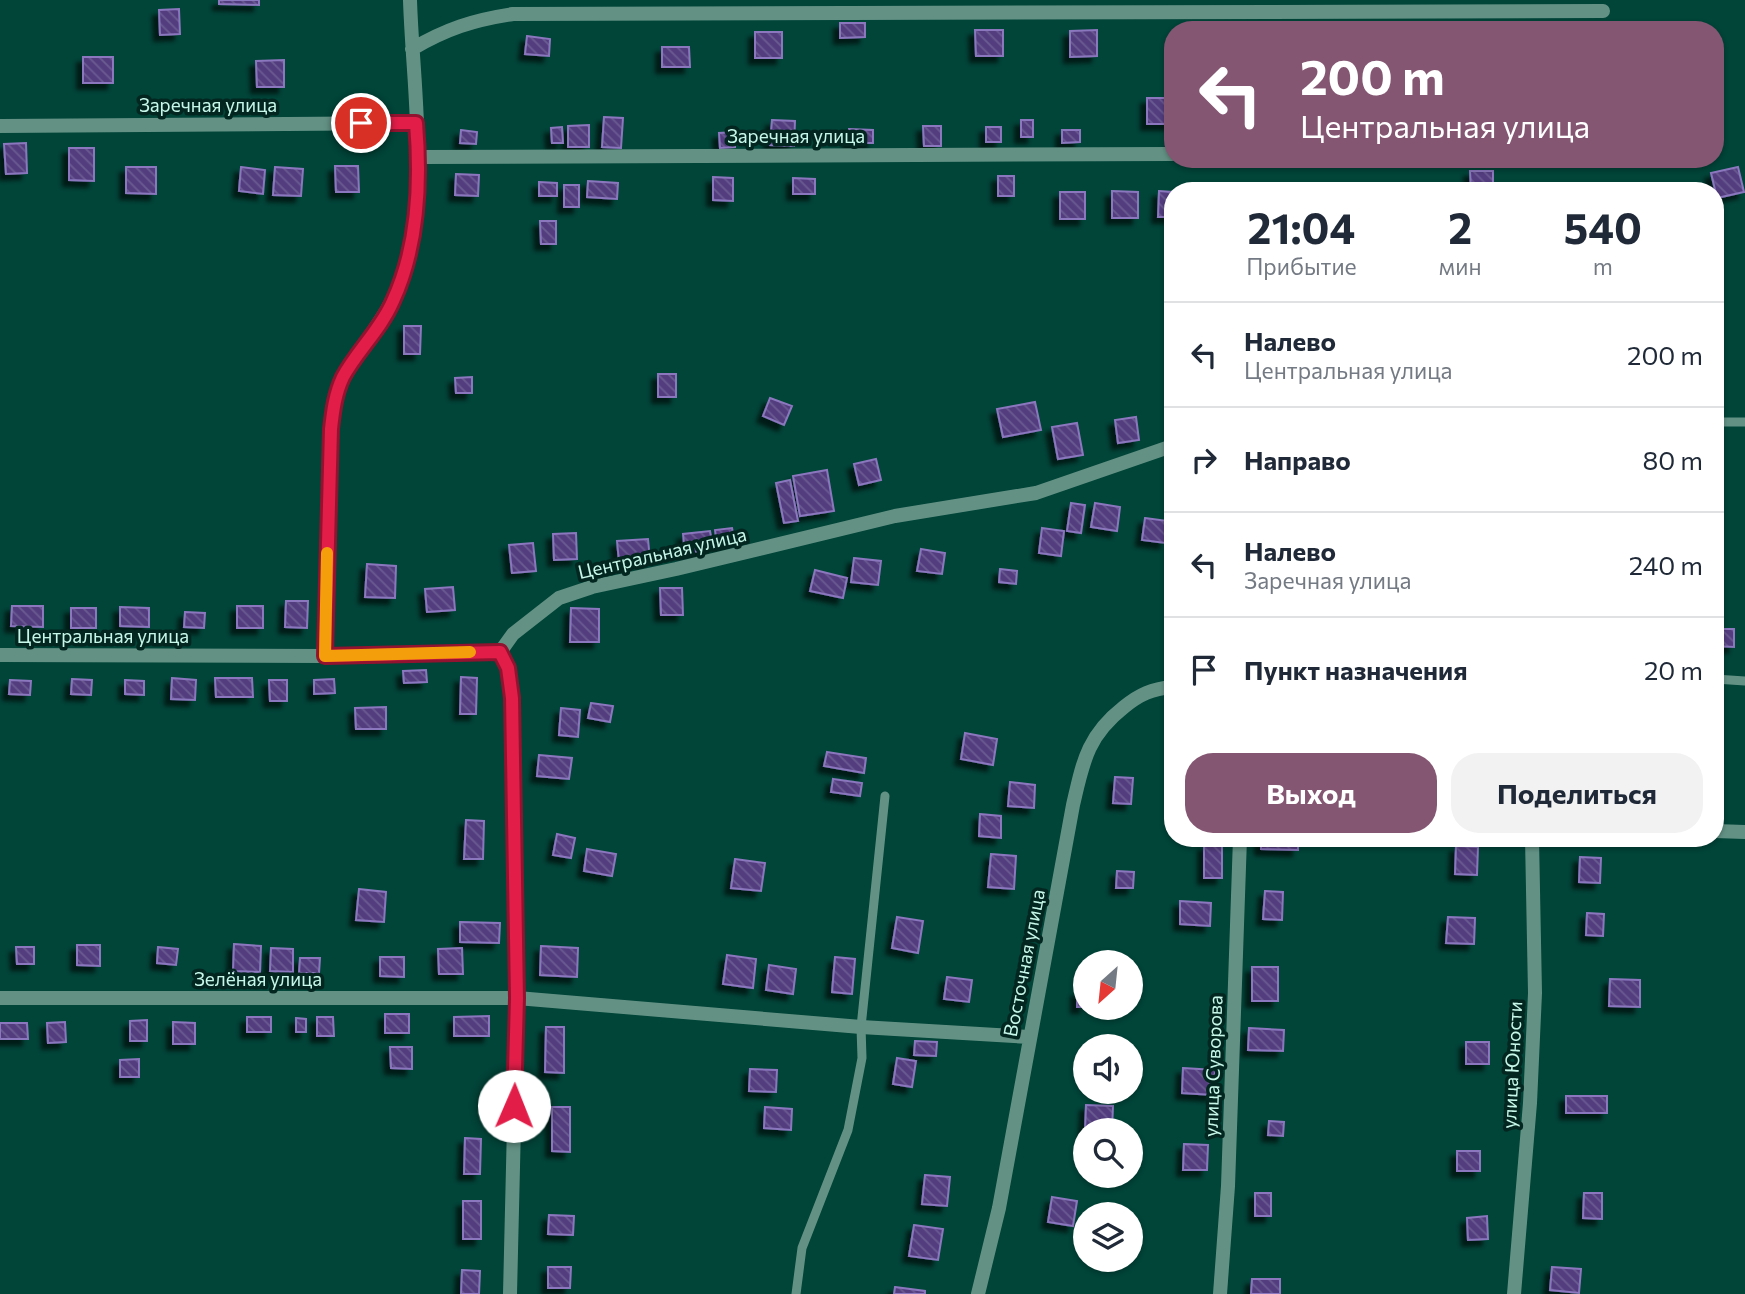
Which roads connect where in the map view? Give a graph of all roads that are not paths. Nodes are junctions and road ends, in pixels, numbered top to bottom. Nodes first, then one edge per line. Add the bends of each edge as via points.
1 (410, 0) edge
2 (1603, 11) dead end
3 (412, 49) junction
4 (416, 123) junction
5 (0, 126) edge
6 (1164, 154) edge
7 (419, 157) junction
8 (1724, 422) edge
9 (1745, 422) edge
10 (1164, 449) edge
11 (500, 652) junction
12 (0, 655) edge
13 (325, 656) junction
14 (1724, 680) edge
15 (1745, 681) edge
16 (1164, 688) edge
17 (885, 796) dead end
18 (1724, 831) edge
19 (1745, 832) edge
20 (1240, 847) edge
21 (1532, 847) edge
22 (0, 998) edge
23 (517, 998) junction
24 (861, 1027) junction
25 (1029, 1037) junction
26 (509, 1294) edge
27 (796, 1294) edge
28 (978, 1294) edge
29 (1220, 1294) edge
30 (1514, 1294) edge

1 - 3 street
2 - 3 street via 513,14 464,23
3 - 4 street
4 - 5 street, Заречная улица
4 - 7 street
6 - 7 street, Заречная улица
7 - 13 street via 414,229 401,278 392,303 344,375 333,407
8 - 9 lane
10 - 11 street, Центральная улица via 1036,493 895,516 592,587 559,598 513,634
11 - 13 street, Центральная улица
11 - 23 street via 508,668 512,698
12 - 13 street, Центральная улица
14 - 15 lane
16 - 25 street, Восточная улица via 1141,694 1108,719 1084,757
17 - 24 lane
18 - 19 street
20 - 29 street, улица Суворова
21 - 30 street, улица Юности via 1535,993
22 - 23 street, Зелёная улица
23 - 24 street, Зелёная улица
23 - 26 street
24 - 25 street, Зелёная улица
24 - 27 lane via 862,1058 848,1130 802,1248
25 - 28 street, Восточная улица via 999,1208

